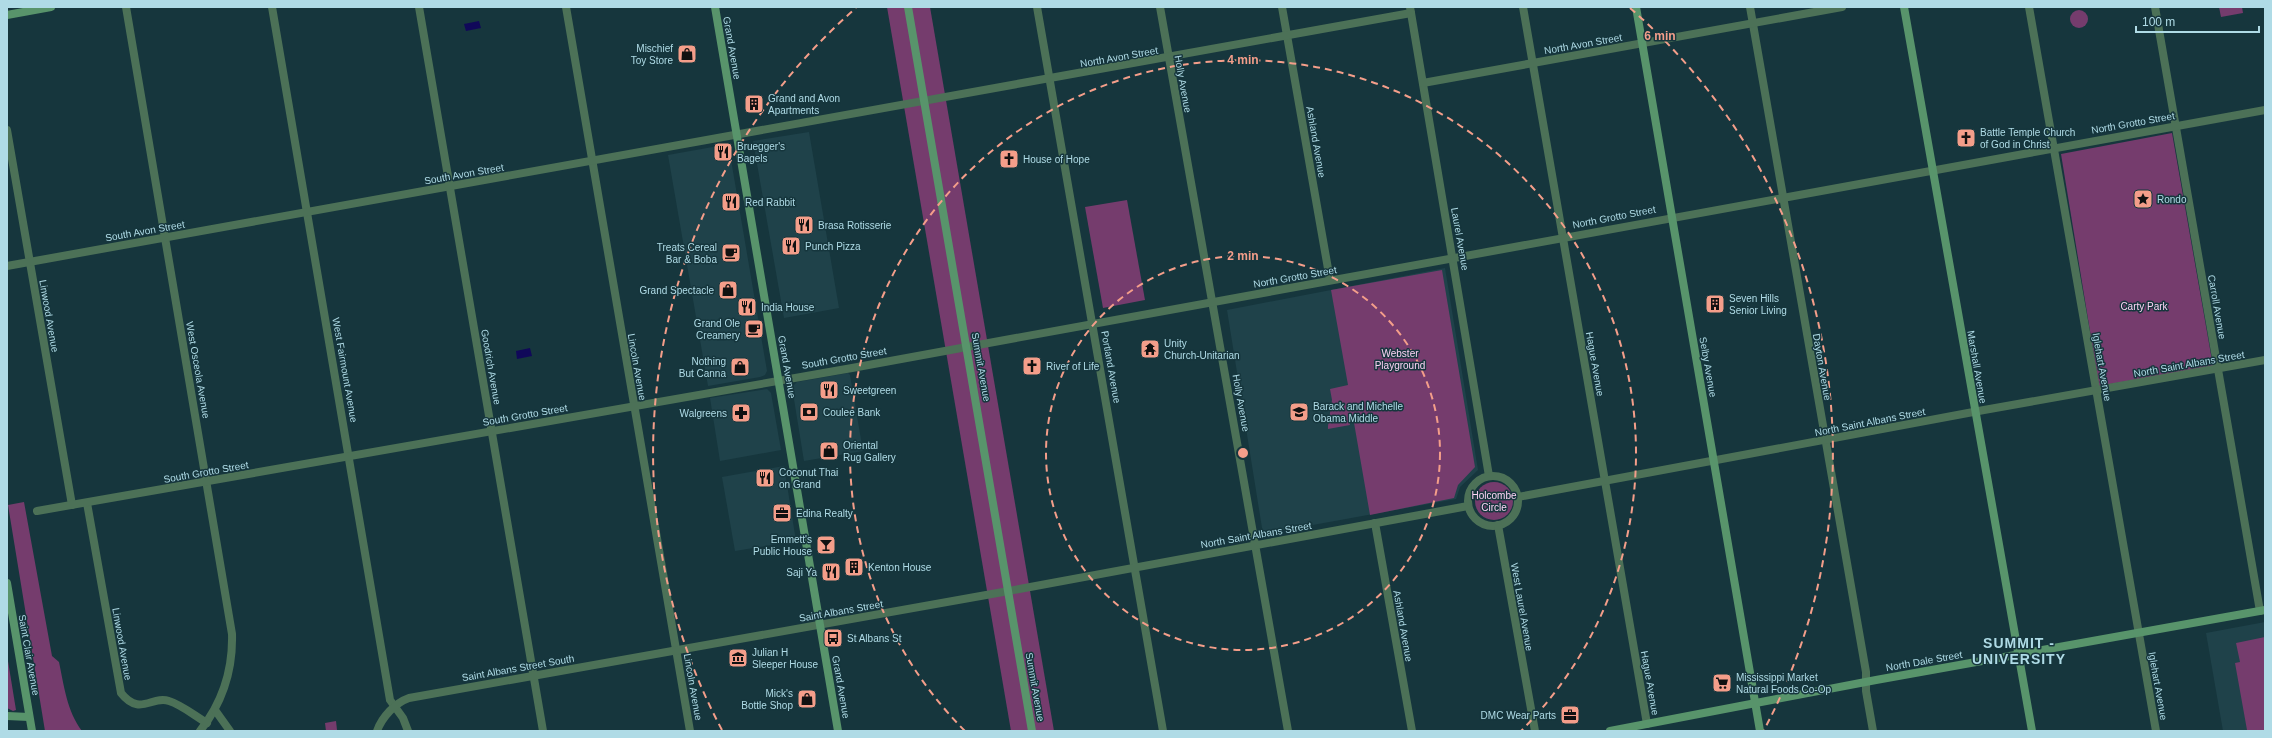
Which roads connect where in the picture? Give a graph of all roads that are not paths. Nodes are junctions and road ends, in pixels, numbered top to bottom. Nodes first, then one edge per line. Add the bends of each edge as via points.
1 (51, 7) edge
2 (126, 7) edge
3 (272, 7) edge
4 (419, 7) edge
5 (566, 7) edge
6 (715, 7) edge
7 (908, 7) edge
8 (1037, 7) edge
9 (1160, 7) edge
10 (1282, 7) edge
11 (1523, 7) edge
12 (1636, 7) edge
13 (1750, 7) edge
14 (1842, 7) edge
15 (1904, 7) edge
16 (2029, 7) edge
17 (2154, 7) edge
18 (17, 10) edge
19 (1410, 10) edge
20 (7, 15) edge
21 (1752, 23) junction
22 (1287, 36) junction
23 (1642, 43) junction
24 (1168, 58) junction
25 (1533, 63) junction
26 (1049, 80) junction
27 (1423, 83) junction
28 (924, 102) junction
29 (2265, 110) edge
30 (2175, 125) junction
31 (7, 130) edge
32 (737, 135) junction
33 (2054, 147) junction
34 (592, 161) junction
35 (1933, 169) junction
36 (450, 187) junction
37 (1782, 197) junction
38 (308, 212) junction
39 (1672, 217) junction
40 (166, 238) junction
41 (1563, 238) junction
42 (1453, 258) junction
43 (29, 262) junction
44 (7, 266) edge
45 (1330, 280) junction
46 (1212, 302) junction
47 (1093, 324) junction
48 (967, 346) junction
49 (2265, 360) edge
50 (2218, 369) junction
51 (779, 379) junction
52 (2096, 391) junction
53 (634, 405) junction
54 (1975, 412) junction
55 (491, 431) junction
56 (1824, 440) junction
57 (350, 456) junction
58 (1714, 460) junction
59 (1489, 476) junction
60 (1605, 480) junction
61 (207, 482) junction
62 (1518, 497) junction
63 (87, 503) junction
64 (72, 505) junction
65 (1468, 506) junction
66 (37, 511) dead end
67 (1375, 524) junction
68 (1498, 525) junction
69 (1255, 546) junction
70 (1135, 567) junction
71 (7, 583) edge
72 (1008, 591) junction
73 (2263, 611) edge
74 (821, 624) junction
75 (2138, 633) junction
76 (676, 649) junction
77 (2018, 654) junction
78 (533, 675) junction
79 (1866, 683) junction
80 (1756, 703) junction
81 (394, 707) junction
82 (214, 710) junction
83 (7, 716) edge
84 (30, 717) junction
85 (207, 723) junction
86 (1647, 724) junction
87 (32, 731) edge
88 (200, 731) edge
89 (230, 731) edge
90 (377, 731) edge
91 (408, 731) edge
92 (543, 731) edge
93 (690, 731) edge
94 (838, 731) edge
95 (1032, 731) edge
96 (1163, 731) edge
97 (1288, 731) edge
98 (1412, 731) edge
99 (1535, 731) edge
100 (1610, 731) edge
101 (1760, 731) edge
102 (1873, 731) edge
103 (2032, 731) edge
104 (2156, 731) edge

1 - 18 street
2 - 40 street, West Osceola Avenue
3 - 38 street, West Fairmount Avenue
4 - 36 street, Goodrich Avenue
5 - 34 street, Lincoln Avenue
6 - 32 street, Grand Avenue
7 - 28 street, Summit Avenue
8 - 26 street, Portland Avenue
9 - 24 street, Holly Avenue
10 - 22 street, Ashland Avenue
11 - 25 street, Hague Avenue
12 - 23 street, Selby Avenue
13 - 21 street, Dayton Avenue
14 - 21 street, North Avon Street
15 - 35 street, Marshall Avenue
16 - 33 street, Iglehart Avenue
17 - 30 street, Carroll Avenue
18 - 20 street
19 - 22 street, North Avon Street
19 - 27 street, Laurel Avenue
21 - 23 street, North Avon Street
21 - 37 street, Dayton Avenue
22 - 24 street, North Avon Street
22 - 45 street, Ashland Avenue
23 - 25 street, North Avon Street
23 - 39 street, Selby Avenue
24 - 26 street, North Avon Street
24 - 46 street, Holly Avenue
25 - 27 street, North Avon Street
25 - 41 street, Hague Avenue
26 - 28 street, North Avon Street
26 - 47 street, Portland Avenue
27 - 42 street, Laurel Avenue
28 - 32 street, South Avon Street
28 - 48 street, Summit Avenue
29 - 30 street, North Grotto Street
30 - 33 street, North Grotto Street
30 - 50 street, Carroll Avenue
31 - 43 street, Linwood Avenue
32 - 34 street, South Avon Street
32 - 51 street, Grand Avenue
33 - 35 street, North Grotto Street
33 - 52 street, Iglehart Avenue
34 - 36 street, South Avon Street
34 - 53 street, Lincoln Avenue
35 - 37 street, North Grotto Street
35 - 54 street, Marshall Avenue
36 - 38 street, South Avon Street
36 - 55 street, Goodrich Avenue
37 - 39 street, North Grotto Street
37 - 56 street, Dayton Avenue
38 - 40 street, South Avon Street
38 - 57 street, West Fairmount Avenue
39 - 41 street, North Grotto Street
39 - 58 street, Selby Avenue
40 - 43 street, South Avon Street
40 - 61 street, West Osceola Avenue
41 - 42 street, North Grotto Street
41 - 60 street, Hague Avenue
42 - 45 street, North Grotto Street
42 - 59 street, Laurel Avenue
43 - 44 street, South Avon Street
43 - 64 street, Linwood Avenue
45 - 46 street, North Grotto Street
46 - 47 street, North Grotto Street
46 - 69 street, Holly Avenue
47 - 48 street, North Grotto Street
47 - 70 street, Portland Avenue
48 - 51 street, South Grotto Street
48 - 72 street, Summit Avenue
49 - 50 street, North Saint Albans Street
50 - 52 street, North Saint Albans Street
50 - 73 street, Carroll Avenue
51 - 53 street, South Grotto Street
51 - 74 street, Grand Avenue
52 - 54 street, North Saint Albans Street
52 - 75 street, Iglehart Avenue
53 - 55 street, South Grotto Street
53 - 76 street, Lincoln Avenue
54 - 56 street, North Saint Albans Street
54 - 77 street, Marshall Avenue
55 - 57 street, South Grotto Street
55 - 78 street, Goodrich Avenue
56 - 58 street, North Saint Albans Street
56 - 79 street, Dayton Avenue via 1865,664
57 - 61 street, South Grotto Street
57 - 81 street, West Fairmount Avenue via 390,700
58 - 60 street, North Saint Albans Street
58 - 80 street, Selby Avenue
59 - 62 street via 1508,480
59 - 65 street via 1481,478 1470,489
60 - 62 street, North Saint Albans Street
60 - 86 street, Hague Avenue
61 - 63 street, South Grotto Street
61 - 82 street, West Osceola Avenue via 232,634 231,667 227,684
62 - 68 street via 1518,507 1510,520
63 - 64 street, South Grotto Street
63 - 85 street, Linwood Avenue via 122,694 130,702 138,705 171,701
64 - 66 street
65 - 67 street, North Saint Albans Street
65 - 68 street via 1473,518 1480,523
67 - 69 street, North Saint Albans Street
67 - 98 street, Ashland Avenue
68 - 99 street, West Laurel Avenue
69 - 70 street, North Saint Albans Street
69 - 97 street, Holly Avenue
70 - 72 street, North Saint Albans Street
70 - 96 street, Portland Avenue
71 - 84 street, Saint Clair Avenue
72 - 74 street, Saint Albans Street
72 - 95 street, Summit Avenue
73 - 75 street, North Dale Street
74 - 76 street, Saint Albans Street
74 - 94 street, Grand Avenue
75 - 77 street, North Dale Street
75 - 104 street, Iglehart Avenue
76 - 78 street, Saint Albans Street South
76 - 93 street, Lincoln Avenue
77 - 79 street, North Dale Street
77 - 103 street, Marshall Avenue
78 - 81 street, Saint Albans Street South via 409,698
78 - 92 street, Goodrich Avenue
79 - 80 street, North Dale Street
79 - 102 street, Dayton Avenue
80 - 86 street, North Dale Street
80 - 101 street, Selby Avenue
81 - 90 street, Saint Albans Street South
81 - 91 street, West Fairmount Avenue via 403,718
82 - 85 street, West Osceola Avenue
82 - 89 street
83 - 84 street
84 - 87 street, Saint Clair Avenue
85 - 88 street, West Osceola Avenue
86 - 100 street, North Dale Street

